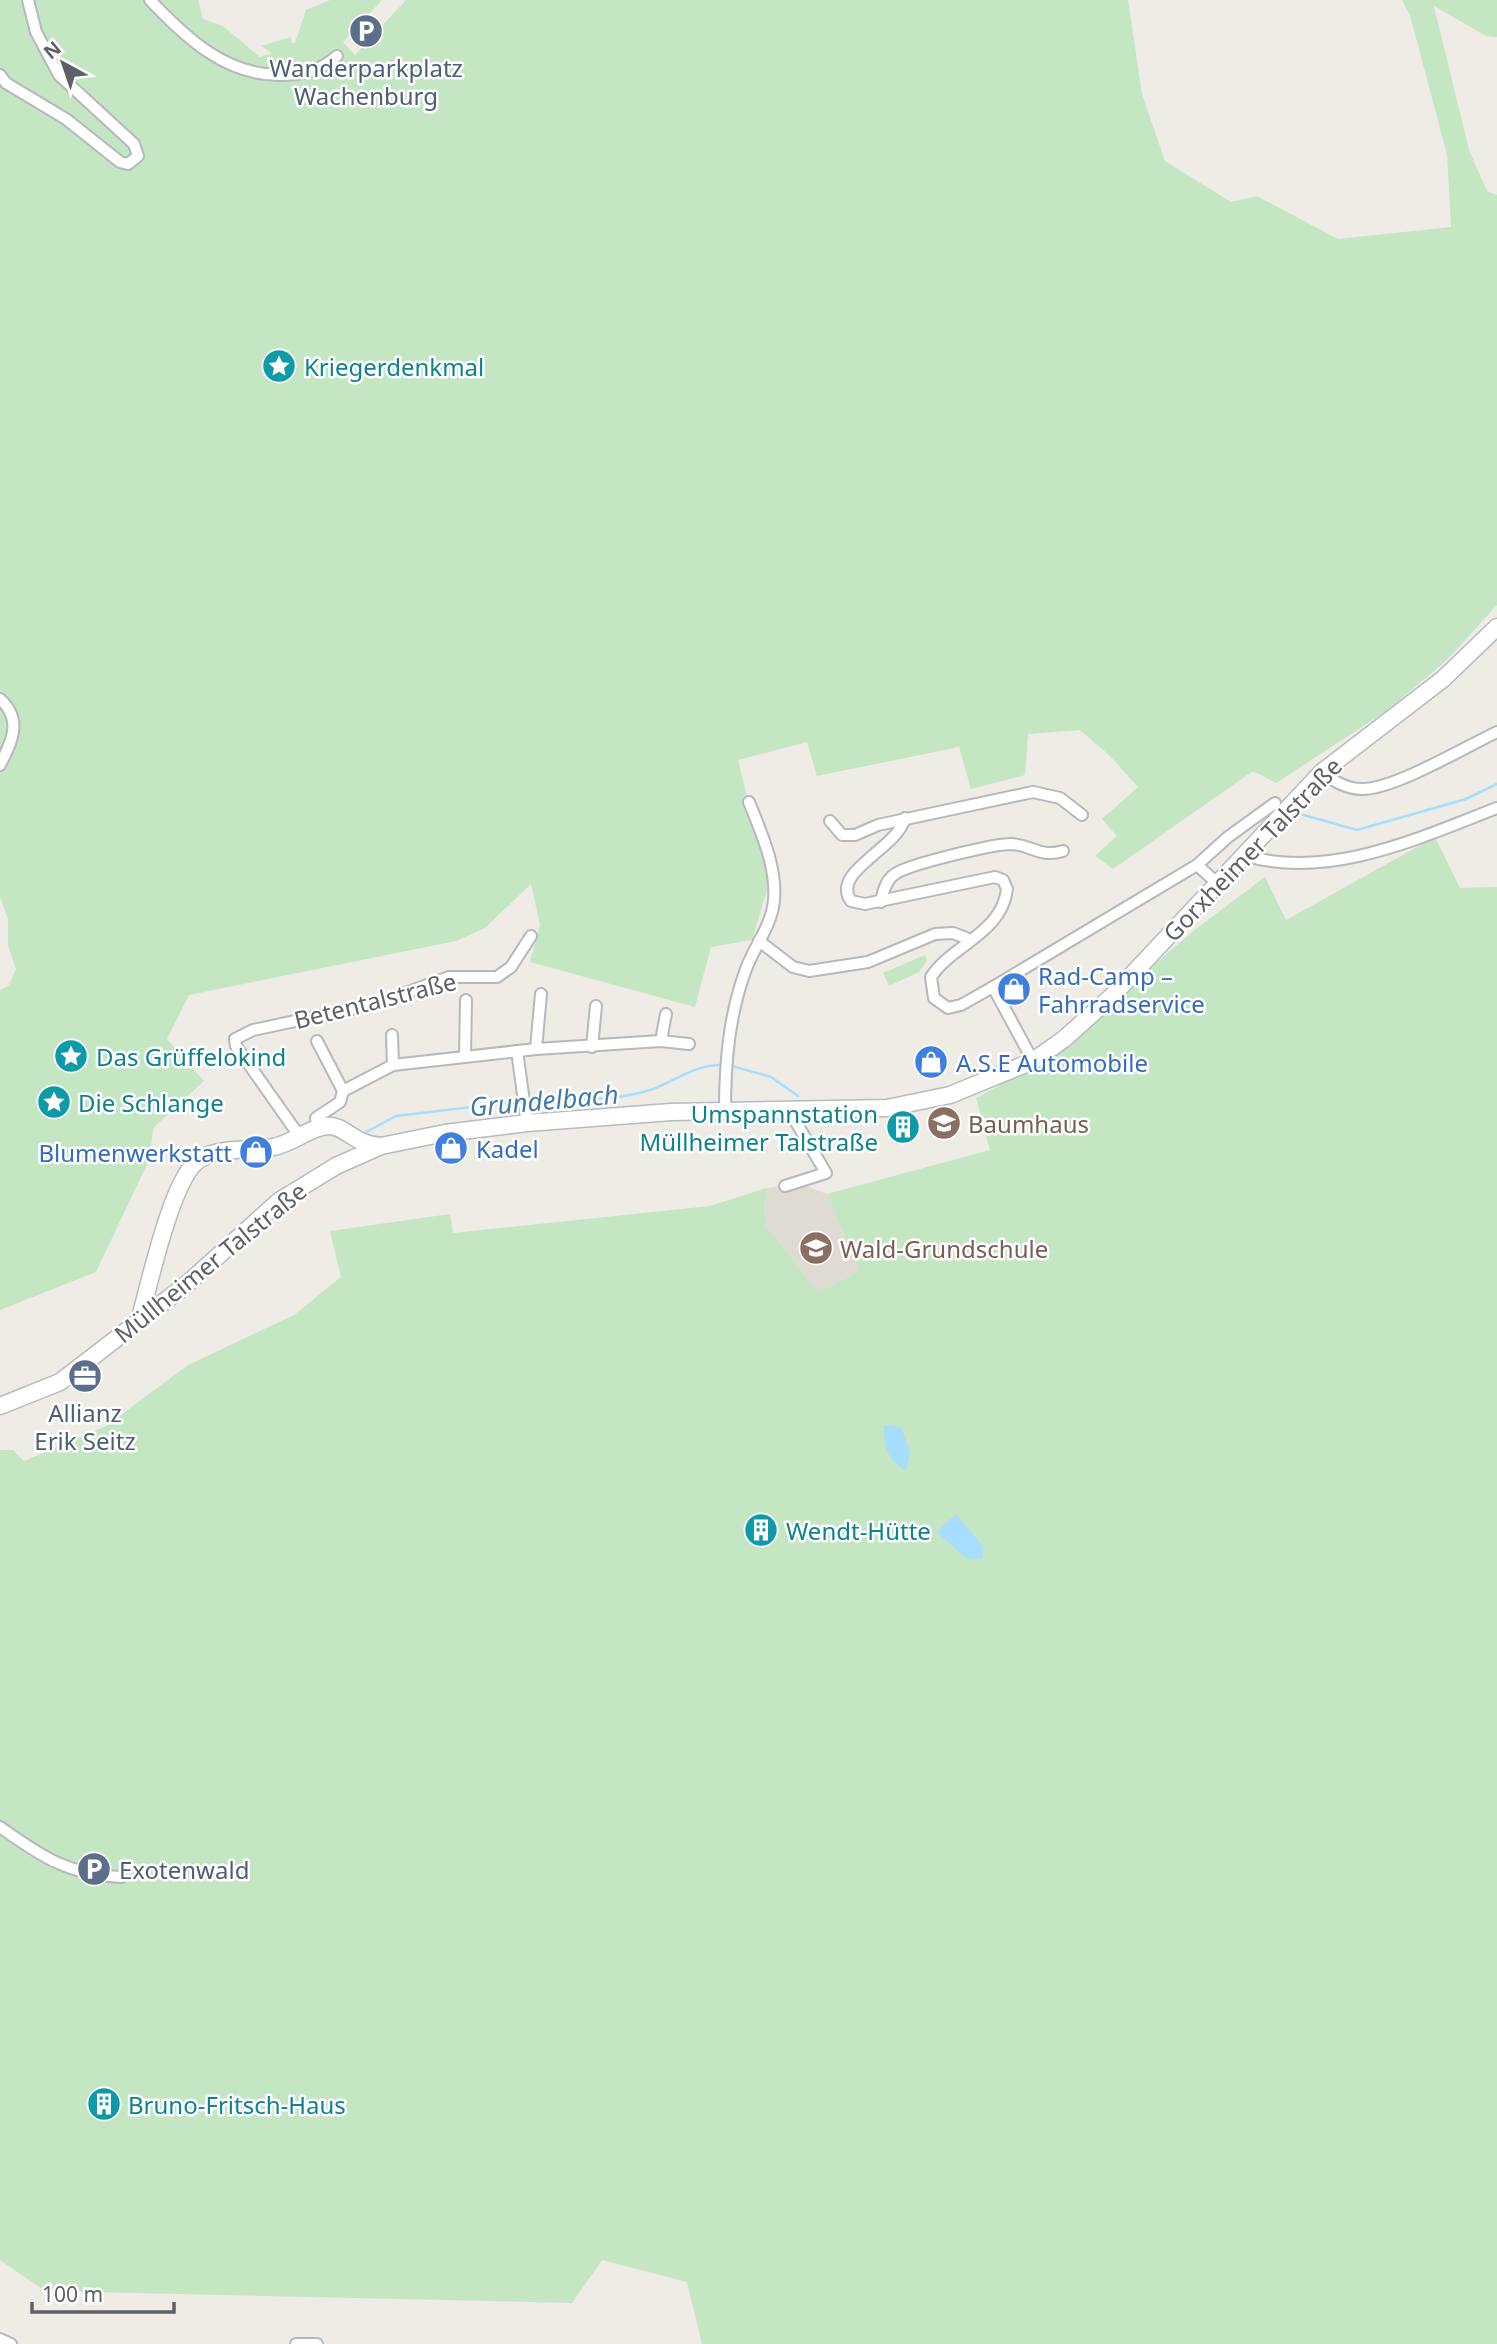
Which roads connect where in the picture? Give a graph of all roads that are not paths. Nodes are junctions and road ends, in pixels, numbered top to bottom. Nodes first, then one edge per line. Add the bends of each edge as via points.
1 (28, 0) edge
2 (149, 0) edge
3 (337, 56) dead end
4 (0, 75) edge
5 (1497, 627) edge
6 (0, 699) edge
7 (1497, 732) edge
8 (0, 765) edge
9 (1322, 772) junction
10 (749, 802) dead end
11 (1275, 803) dead end
12 (1497, 808) edge
13 (1082, 815) dead end
14 (905, 818) junction
15 (830, 821) dead end
16 (1063, 851) dead end
17 (1243, 855) junction
18 (1197, 865) junction
19 (1217, 883) junction
20 (881, 902) junction
21 (531, 936) dead end
22 (758, 941) junction
23 (968, 943) junction
24 (993, 987) junction
25 (541, 995) dead end
26 (466, 1000) dead end
27 (596, 1006) dead end
28 (666, 1014) dead end
29 (392, 1035) dead end
30 (317, 1041) dead end
31 (661, 1041) junction
32 (689, 1044) dead end
33 (592, 1047) junction
34 (536, 1049) junction
35 (517, 1051) junction
36 (466, 1056) junction
37 (1033, 1061) junction
38 (393, 1065) junction
39 (1010, 1072) joint
40 (343, 1091) junction
41 (725, 1111) junction
42 (790, 1112) junction
43 (527, 1123) junction
44 (317, 1129) junction
45 (300, 1137) junction
46 (355, 1140) junction
47 (381, 1146) junction
48 (354, 1158) junction
49 (785, 1186) dead end
50 (151, 1282) junction
51 (174, 1294) junction
52 (139, 1321) junction
53 (0, 1406) edge
54 (0, 1827) edge
55 (121, 1877) dead end
56 (0, 2339) edge
57 (11, 2344) edge
58 (296, 2344) edge
59 (317, 2344) edge

1 - 4 street via 36,32 59,75 134,144 138,156 128,164 120,162
2 - 3 street via 198,46 242,70 303,74 323,68
5 - 9 main road, Gorxheimer Talstraße via 1443,679
6 - 8 street via 11,713 15,730
7 - 9 street via 1396,780 1362,789
9 - 17 main road, Gorxheimer Talstraße
10 - 22 street via 770,860 775,897 771,919
11 - 18 street
12 - 17 street via 1392,848 1327,863 1264,862
13 - 14 street via 1060,798 1033,792
14 - 15 street via 855,835 842,835
14 - 20 street via 897,836 848,879 846,891 851,901
16 - 20 street via 1043,855 1023,846 1002,845 905,868 883,889
17 - 19 main road, Gorxheimer Talstraße
18 - 19 street
18 - 24 street
19 - 37 main road, Gorxheimer Talstraße via 1112,996
20 - 23 street via 999,878 1007,889 1001,908 989,926
21 - 45 street, Betentalstraße via 497,977 449,977 395,999 253,1030 235,1039
22 - 23 street via 793,967 809,971 868,962 935,934 960,934
22 - 41 street via 737,997 725,1059
23 - 24 street via 932,977 931,990 938,1003 954,1007
24 - 37 street
25 - 34 street
26 - 36 street
27 - 33 street
28 - 31 street
29 - 38 street
30 - 40 street
31 - 32 street
31 - 33 street
33 - 34 street
34 - 35 street
35 - 36 street
35 - 43 street
36 - 38 street
37 - 39 main road, Gorxheimer Talstraße
38 - 40 street
39 - 42 main road, Müllheimer Talstraße via 950,1096 902,1105
40 - 44 street via 340,1102 316,1118
41 - 42 main road, Müllheimer Talstraße
41 - 43 main road, Müllheimer Talstraße
42 - 49 street via 826,1173
43 - 47 main road, Müllheimer Talstraße
44 - 45 main road
44 - 46 main road via 335,1126
45 - 50 main road via 270,1148 218,1152 192,1164 180,1185
46 - 47 main road
46 - 48 main road
47 - 48 main road, Müllheimer Talstraße
48 - 51 main road, Müllheimer Talstraße via 279,1201
50 - 51 main road
50 - 52 main road
51 - 52 main road, Müllheimer Talstraße
52 - 53 main road, Müllheimer Talstraße via 60,1382
54 - 55 street via 72,1871
56 - 57 street
58 - 59 street

